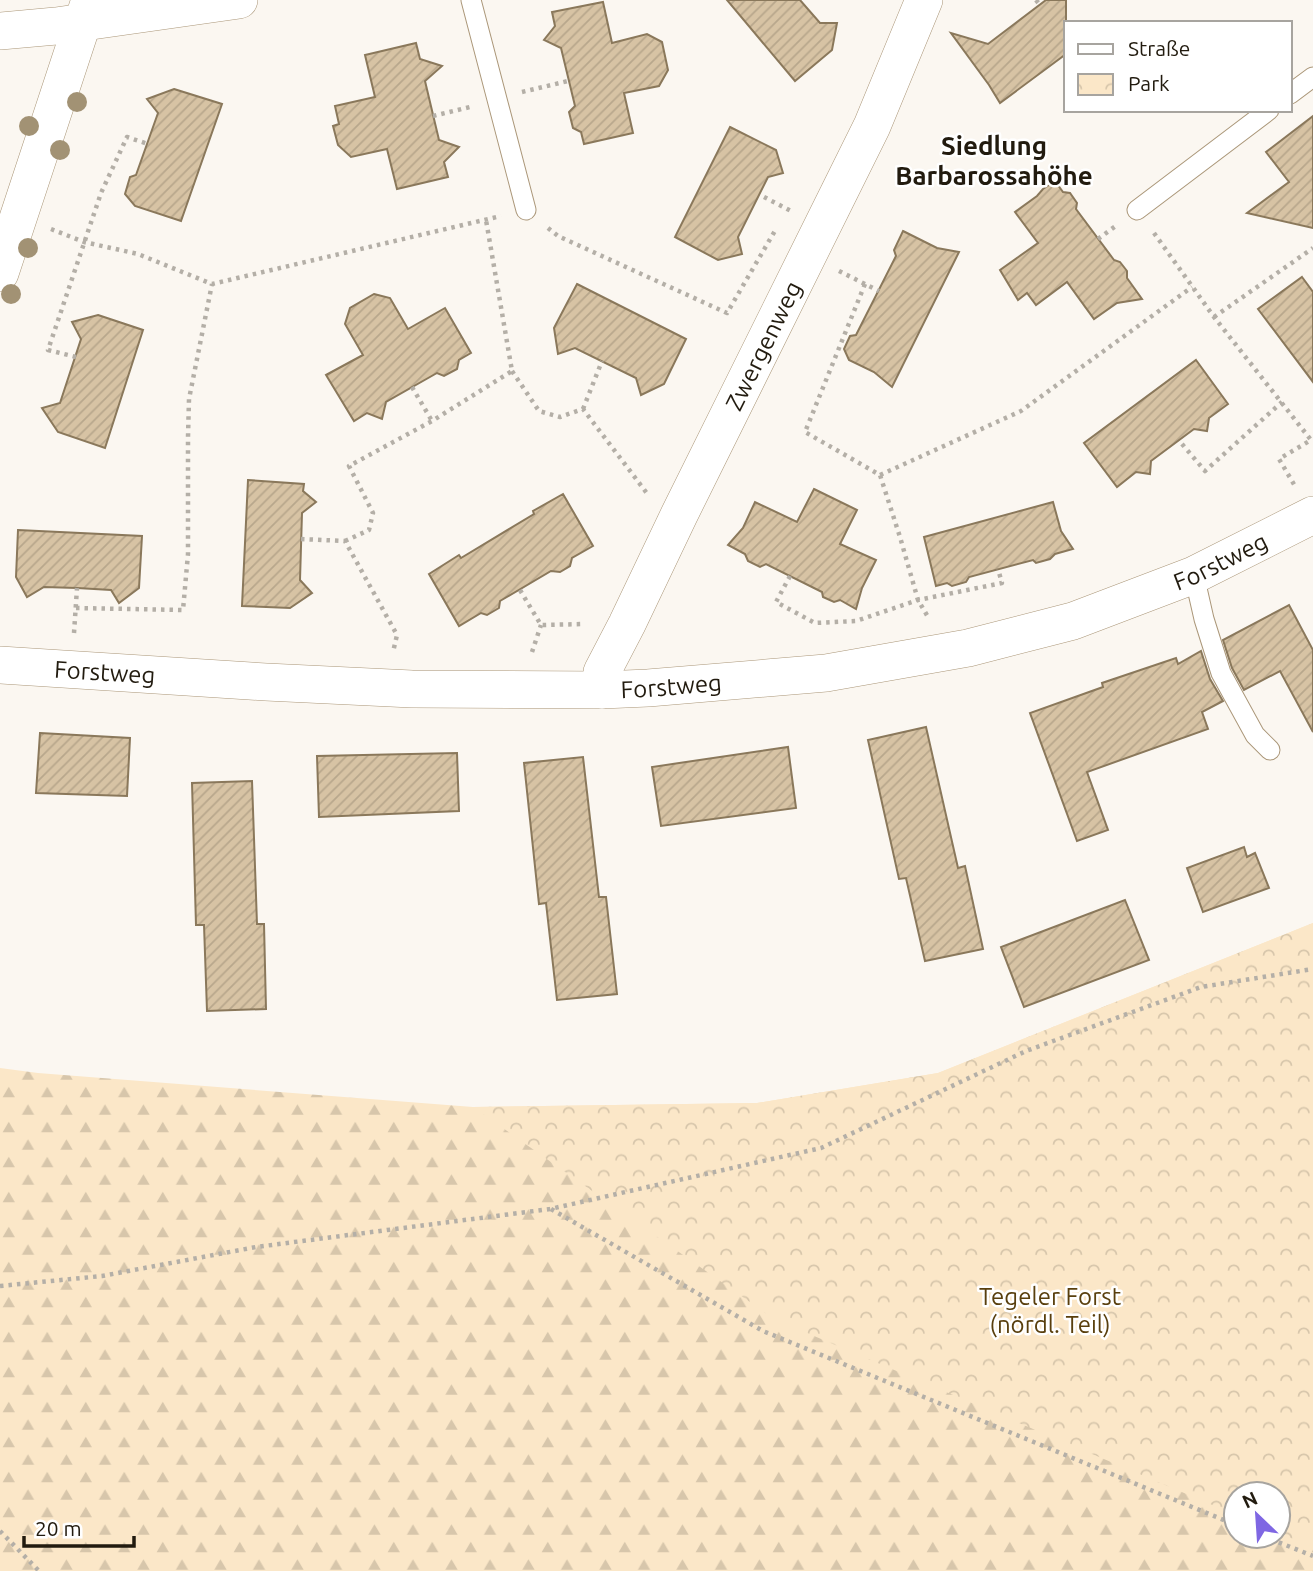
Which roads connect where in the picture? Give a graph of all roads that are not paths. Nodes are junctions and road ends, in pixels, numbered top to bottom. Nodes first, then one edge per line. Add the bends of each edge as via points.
1 (239, 0) edge
2 (471, 0) edge
3 (924, 0) edge
4 (87, 11) edge
5 (0, 31) edge
6 (1313, 77) edge
7 (1292, 93) edge
8 (1266, 112) edge
9 (526, 210) road end
10 (1138, 210) dead end
11 (0, 273) edge
12 (1305, 502) edge
13 (1194, 575) junction
14 (0, 665) edge
15 (602, 690) junction
16 (1270, 750) dead end

1 - 4 street
2 - 9 lane
3 - 15 street, Zwergenweg via 872,126 602,672
4 - 5 street
4 - 11 street
6 - 7 lane
8 - 10 lane
12 - 13 street, Forstweg
13 - 15 street, Forstweg via 1073,621 968,648 826,673
13 - 16 lane via 1221,673 1255,735
14 - 15 street, Forstweg via 412,689

